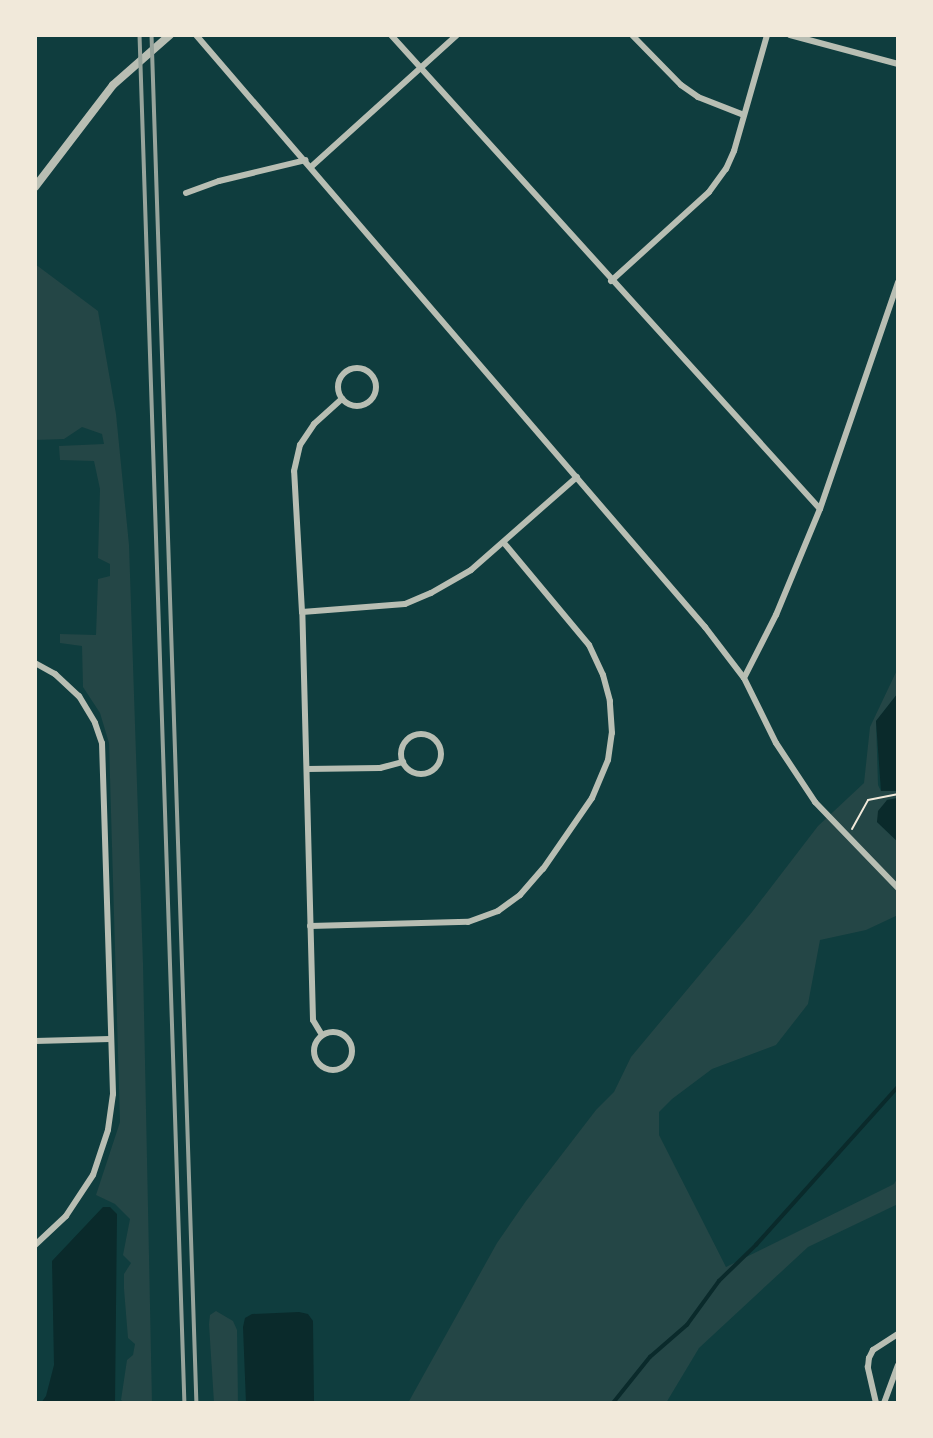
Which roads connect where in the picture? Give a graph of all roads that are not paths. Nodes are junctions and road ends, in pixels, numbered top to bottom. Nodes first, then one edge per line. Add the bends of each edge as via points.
1 (170, 35) edge
2 (196, 35) edge
3 (391, 35) edge
4 (457, 35) edge
5 (632, 35) edge
6 (767, 35) edge
7 (790, 35) edge
8 (898, 64) edge
9 (422, 69) junction
10 (744, 115) junction
11 (306, 160) junction
12 (312, 166) junction
13 (35, 187) edge
14 (186, 192) dead end
15 (611, 281) junction
16 (898, 282) edge
17 (342, 399) junction
18 (577, 477) junction
19 (820, 509) junction
20 (504, 543) junction
21 (302, 612) junction
22 (35, 663) edge
23 (744, 678) junction
24 (403, 762) junction
25 (307, 769) junction
26 (898, 888) edge
27 (310, 926) junction
28 (322, 1035) junction
29 (110, 1038) junction
30 (35, 1041) edge
31 (35, 1245) edge
32 (898, 1334) edge
33 (898, 1365) edge
34 (876, 1403) edge
35 (884, 1403) edge

1 - 13 street via 128,69
2 - 11 street
3 - 9 street
4 - 9 street
5 - 10 street via 681,85 698,97
6 - 10 street
7 - 8 street
9 - 12 street
9 - 15 street
10 - 15 street via 726,169 709,192
11 - 12 street
11 - 14 street
12 - 18 street
15 - 19 street
16 - 19 street
17 - 17 street via 354,405 368,402 376,385 370,373 357,368 345,372 338,382
17 - 21 street via 314,424 300,445 294,471
18 - 20 street
18 - 23 street
19 - 23 street
20 - 21 street via 471,570 405,604
20 - 27 street via 589,645 603,676 612,733 608,760 592,798 543,869 498,911 468,922
21 - 25 street
22 - 29 street via 79,696 102,743
23 - 26 street via 776,743 815,802
24 - 24 street via 416,773 430,771 439,762 439,746 428,735 411,736 403,745
24 - 25 street via 380,768
25 - 27 street
27 - 28 street via 313,1020
28 - 28 street via 314,1048 317,1062 333,1070 344,1067 353,1053 351,1041 336,1031
29 - 30 street
29 - 31 street via 112,1103 98,1162 76,1202
32 - 34 street via 873,1350 869,1358
33 - 35 street

